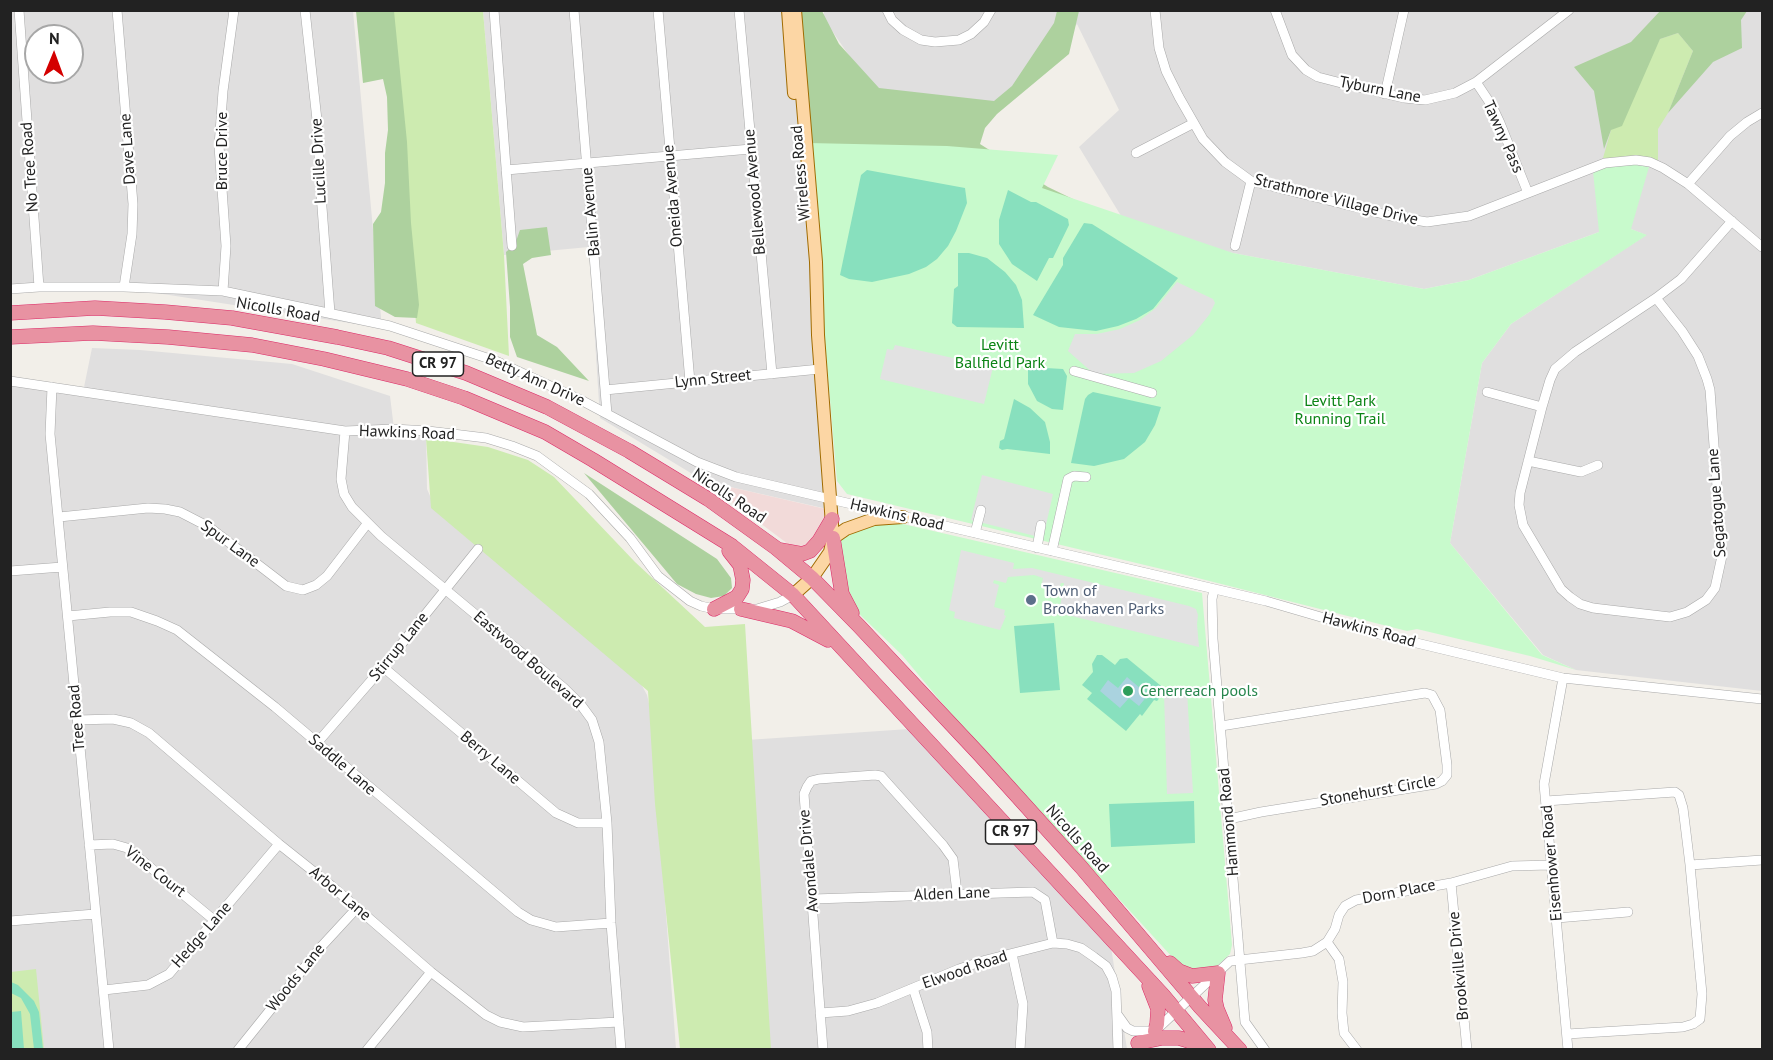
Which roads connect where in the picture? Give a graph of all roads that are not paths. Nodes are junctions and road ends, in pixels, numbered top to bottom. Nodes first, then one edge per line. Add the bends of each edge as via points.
1 (19, 10) edge
2 (117, 10) edge
3 (234, 10) edge
4 (305, 10) edge
5 (494, 10) edge
6 (574, 10) edge
7 (658, 10) edge
8 (739, 10) edge
9 (788, 10) edge
10 (795, 10) edge
11 (887, 10) edge
12 (991, 10) edge
13 (1155, 10) edge
14 (1275, 10) edge
15 (1404, 10) edge
16 (1569, 10) edge
17 (1476, 82) junction
18 (1385, 94) junction
19 (1762, 113) edge
20 (1194, 123) junction
21 (751, 149) junction
22 (1136, 153) dead end
23 (670, 156) junction
24 (587, 163) junction
25 (506, 170) junction
26 (1251, 181) junction
27 (1688, 184) junction
28 (1528, 193) junction
29 (1732, 221) junction
30 (512, 246) dead end
31 (1235, 246) dead end
32 (1762, 248) edge
33 (39, 287) junction
34 (124, 287) junction
35 (10, 289) edge
36 (224, 291) junction
37 (1656, 298) junction
38 (10, 313) edge
39 (330, 313) junction
40 (818, 335) junction
41 (10, 337) edge
42 (820, 369) junction
43 (1074, 370) dead end
44 (772, 374) junction
45 (10, 381) edge
46 (690, 382) junction
47 (52, 387) junction
48 (605, 390) junction
49 (1487, 392) dead end
50 (1152, 393) dead end
51 (1542, 406) junction
52 (607, 414) junction
53 (345, 431) junction
54 (1528, 461) junction
55 (1598, 465) dead end
56 (1086, 477) dead end
57 (831, 500) junction
58 (981, 510) dead end
59 (59, 517) junction
60 (903, 517) junction
61 (832, 519) junction
62 (367, 524) junction
63 (1041, 525) dead end
64 (975, 533) junction
65 (718, 537) junction
66 (833, 538) junction
67 (1037, 548) junction
68 (478, 549) dead end
69 (776, 549) junction
70 (1052, 551) junction
71 (62, 567) junction
72 (10, 571) edge
73 (812, 579) junction
74 (1214, 589) junction
75 (445, 590) junction
76 (793, 595) junction
77 (714, 609) junction
78 (741, 609) junction
79 (68, 616) junction
80 (859, 626) junction
81 (845, 652) junction
82 (383, 667) junction
83 (1563, 678) junction
84 (1762, 699) edge
85 (78, 720) junction
86 (1221, 726) junction
87 (317, 742) junction
88 (1546, 801) junction
89 (1229, 819) junction
90 (607, 824) junction
91 (279, 844) junction
92 (89, 845) junction
93 (1762, 860) edge
94 (1550, 865) junction
95 (1690, 865) junction
96 (1451, 883) junction
97 (957, 893) junction
98 (813, 899) junction
99 (356, 909) junction
100 (1628, 912) dead end
101 (95, 914) junction
102 (1557, 918) junction
103 (214, 920) junction
104 (10, 921) edge
105 (611, 923) junction
106 (1327, 942) junction
107 (1053, 943) junction
108 (1148, 945) junction
109 (1012, 954) junction
110 (1240, 960) junction
111 (431, 972) junction
112 (1218, 973) junction
113 (1146, 979) junction
114 (913, 988) junction
115 (104, 990) junction
116 (1192, 997) junction
117 (1176, 1012) junction
118 (820, 1013) junction
119 (1117, 1013) junction
120 (619, 1022) junction
121 (1155, 1031) junction
122 (1567, 1034) junction
123 (1134, 1046) edge
124 (1236, 1046) edge
125 (109, 1050) edge
126 (237, 1050) edge
127 (367, 1050) edge
128 (621, 1050) edge
129 (823, 1050) edge
130 (928, 1050) edge
131 (1020, 1050) edge
132 (1118, 1050) edge
133 (1201, 1050) edge
134 (1209, 1050) edge
135 (1265, 1050) edge
136 (1357, 1050) edge
137 (1467, 1050) edge
138 (1568, 1050) edge

1 - 33 street, No Tree Road
2 - 34 street, Dave Lane via 133,204
3 - 36 street, Bruce Drive via 219,146 226,246
4 - 39 street, Lucille Drive
5 - 25 street
6 - 24 street, Balin Avenue
7 - 23 street, Oneida Avenue
8 - 21 street, Bellewood Avenue
9 - 40 main road, Wireless Road via 808,261
10 - 40 main road, Wireless Road via 816,262
11 - 12 street via 903,30 921,40 935,42 959,40 971,34
13 - 20 street, Strathmore Village Drive via 1157,38 1166,71
14 - 18 street, Tyburn Lane via 1292,55 1306,70 1318,77
15 - 18 street
16 - 17 street, Tyburn Lane
17 - 18 street, Tyburn Lane via 1455,93 1425,100
17 - 28 street, Tawny Pass via 1500,123
19 - 27 street via 1730,136
20 - 22 street
20 - 26 street, Strathmore Village Drive via 1218,155
21 - 23 street
21 - 44 street, Bellewood Avenue
23 - 24 street
23 - 46 street, Oneida Avenue
24 - 25 street
24 - 48 street, Balin Avenue
25 - 30 street
26 - 28 street, Strathmore Village Drive via 1426,222 1469,216
26 - 31 street
27 - 28 street, Strathmore Village Drive via 1650,162 1628,160 1605,163
27 - 29 street, Strathmore Village Drive
29 - 32 street, Strathmore Village Drive
29 - 37 street, Segatogue Lane via 1681,279
33 - 34 street, Betty Ann Drive
33 - 35 street, Betty Ann Drive
34 - 36 street, Betty Ann Drive
36 - 39 street, Betty Ann Drive
37 - 51 street, Segatogue Lane via 1565,359 1555,369
37 - 54 street, Segatogue Lane via 1698,356 1710,390 1722,556 1710,595 1687,612 1661,617 1593,608 1570,597 1561,589 1523,525 1519,505
38 - 69 highway, Nicolls Road / CR 97 via 95,308 232,318 388,348 466,373 547,407 639,457
39 - 52 street, Betty Ann Drive via 390,326 466,350
40 - 42 main road, Wireless Road
41 - 65 highway, CR 97 via 93,333 168,336 252,345 407,379 545,432
42 - 44 street, Lynn Street
42 - 57 main road, Wireless Road
43 - 50 street
44 - 46 street, Lynn Street
45 - 47 street, Hawkins Road
46 - 48 street, Lynn Street
47 - 53 street, Hawkins Road
47 - 59 street, Tree Road via 50,434
48 - 52 street, Balin Avenue
49 - 51 street
51 - 54 street, Segatogue Lane
52 - 57 street, Betty Ann Drive via 713,469
53 - 62 street, Eastwood Boulevard via 342,487
53 - 77 street, Hawkins Road via 454,433 537,456 609,514 658,576 690,600
54 - 55 street via 1581,472
56 - 70 street via 1068,479
57 - 60 street, Hawkins Road
57 - 61 main road, Hawkins Road
58 - 64 street
59 - 62 street, Spur Lane via 148,508 180,512 210,527 286,586 303,590 327,576
59 - 71 street, Tree Road
60 - 64 street, Hawkins Road
60 - 66 main road via 873,519
61 - 66 main road, Hawkins Road
61 - 69 highway via 810,551 792,554
62 - 75 street, Eastwood Boulevard
63 - 67 street
64 - 67 street, Hawkins Road
65 - 76 highway, CR 97
65 - 77 highway via 740,565 743,580 737,597
66 - 73 main road, Hawkins Road via 830,552
66 - 80 highway via 842,594
67 - 70 street, Hawkins Road
68 - 75 street, Stirrup Lane
69 - 73 highway, Nicolls Road / CR 97
70 - 74 street, Hawkins Road
71 - 72 street
71 - 79 street, Tree Road
73 - 76 main road, Hawkins Road
73 - 80 highway, Nicolls Road / CR 97
74 - 83 street, Hawkins Road
74 - 86 street, Hammond Road via 1213,633
75 - 82 street, Stirrup Lane
75 - 90 street, Eastwood Boulevard via 490,624 587,712 599,742
76 - 78 street, Hawkins Road via 757,609
76 - 81 highway, CR 97
77 - 78 street, Hawkins Road
78 - 81 highway via 792,621
79 - 85 street, Tree Road
79 - 87 street, Saddle Lane via 131,612 167,625 185,635
80 - 108 highway, Nicolls Road / CR 97
81 - 113 highway, CR 97
82 - 87 street, Stirrup Lane
82 - 90 street, Berry Lane via 556,813 578,823
83 - 84 street, Hawkins Road
83 - 88 street, Eisenhower Road via 1545,773
85 - 91 street, Arbor Lane via 113,719 141,728
85 - 92 street, Tree Road
86 - 89 street, Hammond Road
86 - 89 street, Stonehurst Circle via 1425,693 1432,695 1440,710 1447,765 1447,775 1436,784
87 - 105 street, Saddle Lane via 531,920 556,927
88 - 94 street, Eisenhower Road
88 - 95 street via 1675,792 1683,808
89 - 110 street, Hammond Road
90 - 105 street, Eastwood Boulevard
91 - 99 street, Arbor Lane
91 - 103 street, Hedge Lane
92 - 101 street, Tree Road
92 - 103 street, Vine Court via 127,848
93 - 95 street
94 - 96 street, Dorn Place via 1512,866
94 - 102 street, Eisenhower Road
95 - 122 street via 1702,994 1700,1019 1683,1026
96 - 106 street, Dorn Place via 1356,900 1345,906
96 - 137 street, Brookville Drive
97 - 98 street, Alden Lane
97 - 98 street, Avondale Drive via 953,859 881,776 875,775 819,779 807,787 804,794
97 - 107 street, Alden Lane via 1033,892 1045,900
98 - 118 street, Avondale Drive
99 - 111 street, Arbor Lane
99 - 126 street, Woods Lane
100 - 102 street
101 - 104 street
101 - 115 street, Tree Road
102 - 122 street, Eisenhower Road
103 - 115 street, Hedge Lane via 170,974 148,985
105 - 120 street, Eastwood Boulevard
106 - 110 street via 1313,951
106 - 136 street via 1339,959 1344,1033
107 - 109 street, Elwood Road
107 - 119 street, Elwood Road via 1081,948 1106,966 1113,977
108 - 112 highway via 1185,974
108 - 116 highway, Nicolls Road / CR 97
109 - 114 street, Elwood Road via 959,969
109 - 131 street via 1023,1004
110 - 112 street via 1230,962
110 - 135 street, Hammond Road via 1245,1022
111 - 120 street, Arbor Lane via 486,1015 510,1025
111 - 127 street
112 - 116 street
112 - 124 highway via 1217,1009
113 - 117 highway, CR 97
113 - 121 highway via 1158,1009
114 - 118 street, Elwood Road via 862,1007
114 - 130 street via 927,1032
115 - 125 street, Tree Road
116 - 117 street
116 - 124 highway, Nicolls Road / CR 97
117 - 121 street
117 - 134 highway, CR 97
118 - 129 street, Avondale Drive
119 - 121 street via 1132,1031
119 - 132 street
120 - 128 street, Eastwood Boulevard
121 - 123 street
122 - 138 street, Eisenhower Road
123 - 133 highway via 1179,1038

